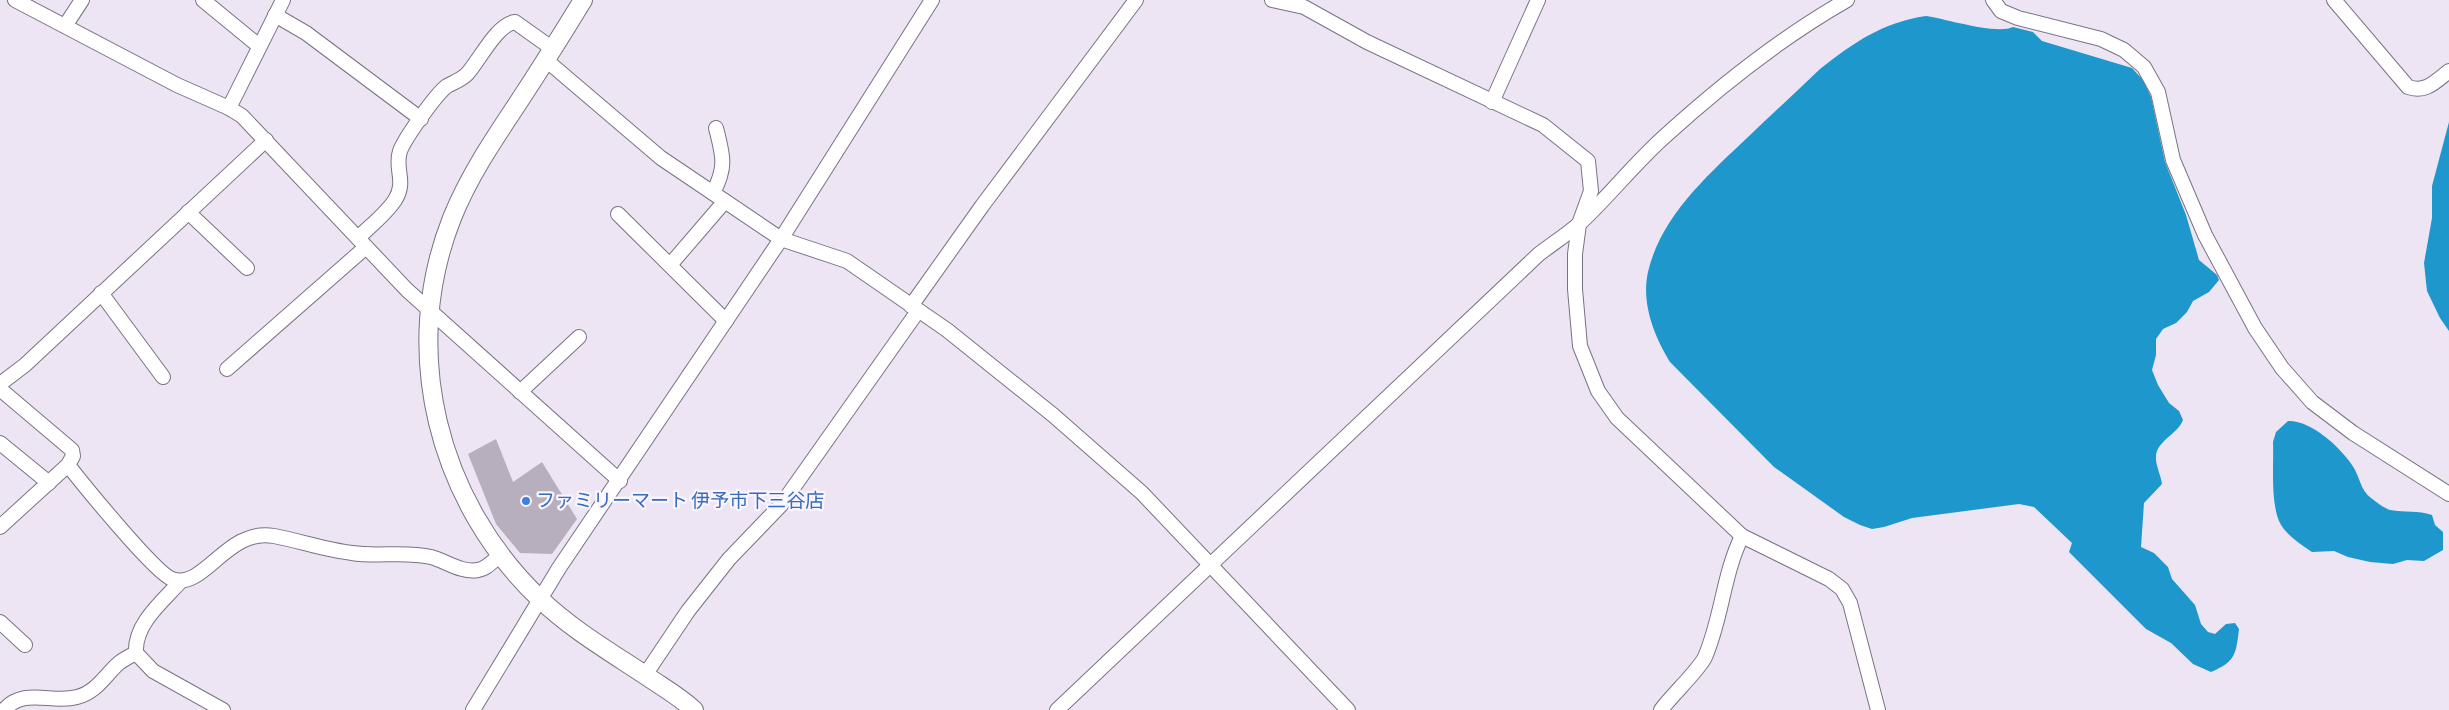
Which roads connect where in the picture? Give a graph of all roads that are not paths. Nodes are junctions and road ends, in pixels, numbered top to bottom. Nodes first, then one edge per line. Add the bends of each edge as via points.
1 (16, 0) edge
2 (82, 0) edge
3 (204, 0) edge
4 (283, 0) edge
5 (583, 0) edge
6 (932, 0) edge
7 (1136, 0) edge
8 (1272, 0) edge
9 (1538, 0) edge
10 (1848, 0) edge
11 (1993, 0) edge
12 (2334, 0) edge
13 (1289, 2) edge
14 (275, 15) junction
15 (65, 26) junction
16 (259, 46) junction
17 (550, 54) junction
18 (2449, 72) edge
19 (1492, 102) junction
20 (229, 108) junction
21 (421, 119) junction
22 (716, 128) dead end
23 (266, 140) junction
24 (713, 193) junction
25 (725, 201) junction
26 (188, 212) junction
27 (618, 214) dead end
28 (1579, 224) junction
29 (782, 239) junction
30 (362, 243) junction
31 (670, 265) junction
32 (247, 268) dead end
33 (101, 293) junction
34 (915, 308) junction
35 (429, 311) junction
36 (726, 321) junction
37 (579, 337) dead end
38 (227, 369) dead end
39 (163, 377) dead end
40 (0, 384) edge
41 (0, 389) edge
42 (520, 392) junction
43 (0, 443) edge
44 (68, 465) junction
45 (620, 481) junction
46 (49, 483) junction
47 (2449, 494) edge
48 (0, 527) edge
49 (1742, 536) junction
50 (499, 556) junction
51 (1211, 564) junction
52 (180, 581) junction
53 (540, 599) junction
54 (0, 622) edge
55 (25, 645) dead end
56 (136, 653) junction
57 (645, 676) junction
58 (4, 710) edge
59 (223, 710) edge
60 (474, 710) edge
61 (694, 710) edge
62 (1057, 710) edge
63 (1348, 710) edge
64 (1661, 710) edge
65 (1878, 710) edge

1 - 15 street
2 - 15 street
3 - 16 street
4 - 14 street
5 - 17 street
6 - 29 street
7 - 34 street via 982,206
8 - 13 street
9 - 19 street
10 - 28 street via 1811,20 1714,95 1627,172
11 - 47 street via 2001,12 2101,39 2124,50 2144,67 2158,92 2173,160 2201,226 2255,328 2282,368 2297,388 2326,412
12 - 18 street via 2408,87 2418,91 2426,89
13 - 19 street
14 - 16 street
14 - 21 street via 306,33
15 - 20 street via 177,85
16 - 20 street
17 - 21 street via 515,22 509,23 466,75 447,86
17 - 24 street via 662,158
17 - 35 street via 484,155 466,189 443,244
19 - 28 street via 1543,125 1588,161 1591,191
20 - 23 street
21 - 30 street via 400,152 401,187 395,200
22 - 24 street via 724,160 723,171
23 - 26 street
23 - 30 street
24 - 25 street
25 - 29 street
25 - 31 street
26 - 32 street
26 - 33 street
27 - 31 street
28 - 49 street via 1575,254 1580,346 1598,391 1617,418
28 - 51 street via 1539,254
29 - 34 street via 847,261
29 - 36 street
30 - 35 street
30 - 38 street
31 - 36 street
33 - 39 street
33 - 40 street via 25,365
34 - 51 street via 1053,415 1142,493
34 - 57 street via 781,504 729,559 688,611
35 - 42 street
35 - 50 street via 428,371 446,455 470,509
36 - 45 street
37 - 42 street
41 - 44 street via 72,450 73,456
42 - 45 street
43 - 46 street
44 - 46 street
44 - 52 street via 164,574
45 - 53 street
46 - 48 street
49 - 64 street via 1732,557 1704,659
49 - 65 street via 1829,579 1842,589 1850,603
50 - 52 street via 479,570 467,570 430,557 351,553 256,535 243,539 191,579
50 - 53 street
51 - 62 street
51 - 63 street
52 - 56 street via 138,634
53 - 57 street
53 - 60 street
54 - 55 street
56 - 58 street via 119,663 91,692 70,699 17,699
56 - 59 street via 152,671
57 - 61 street

